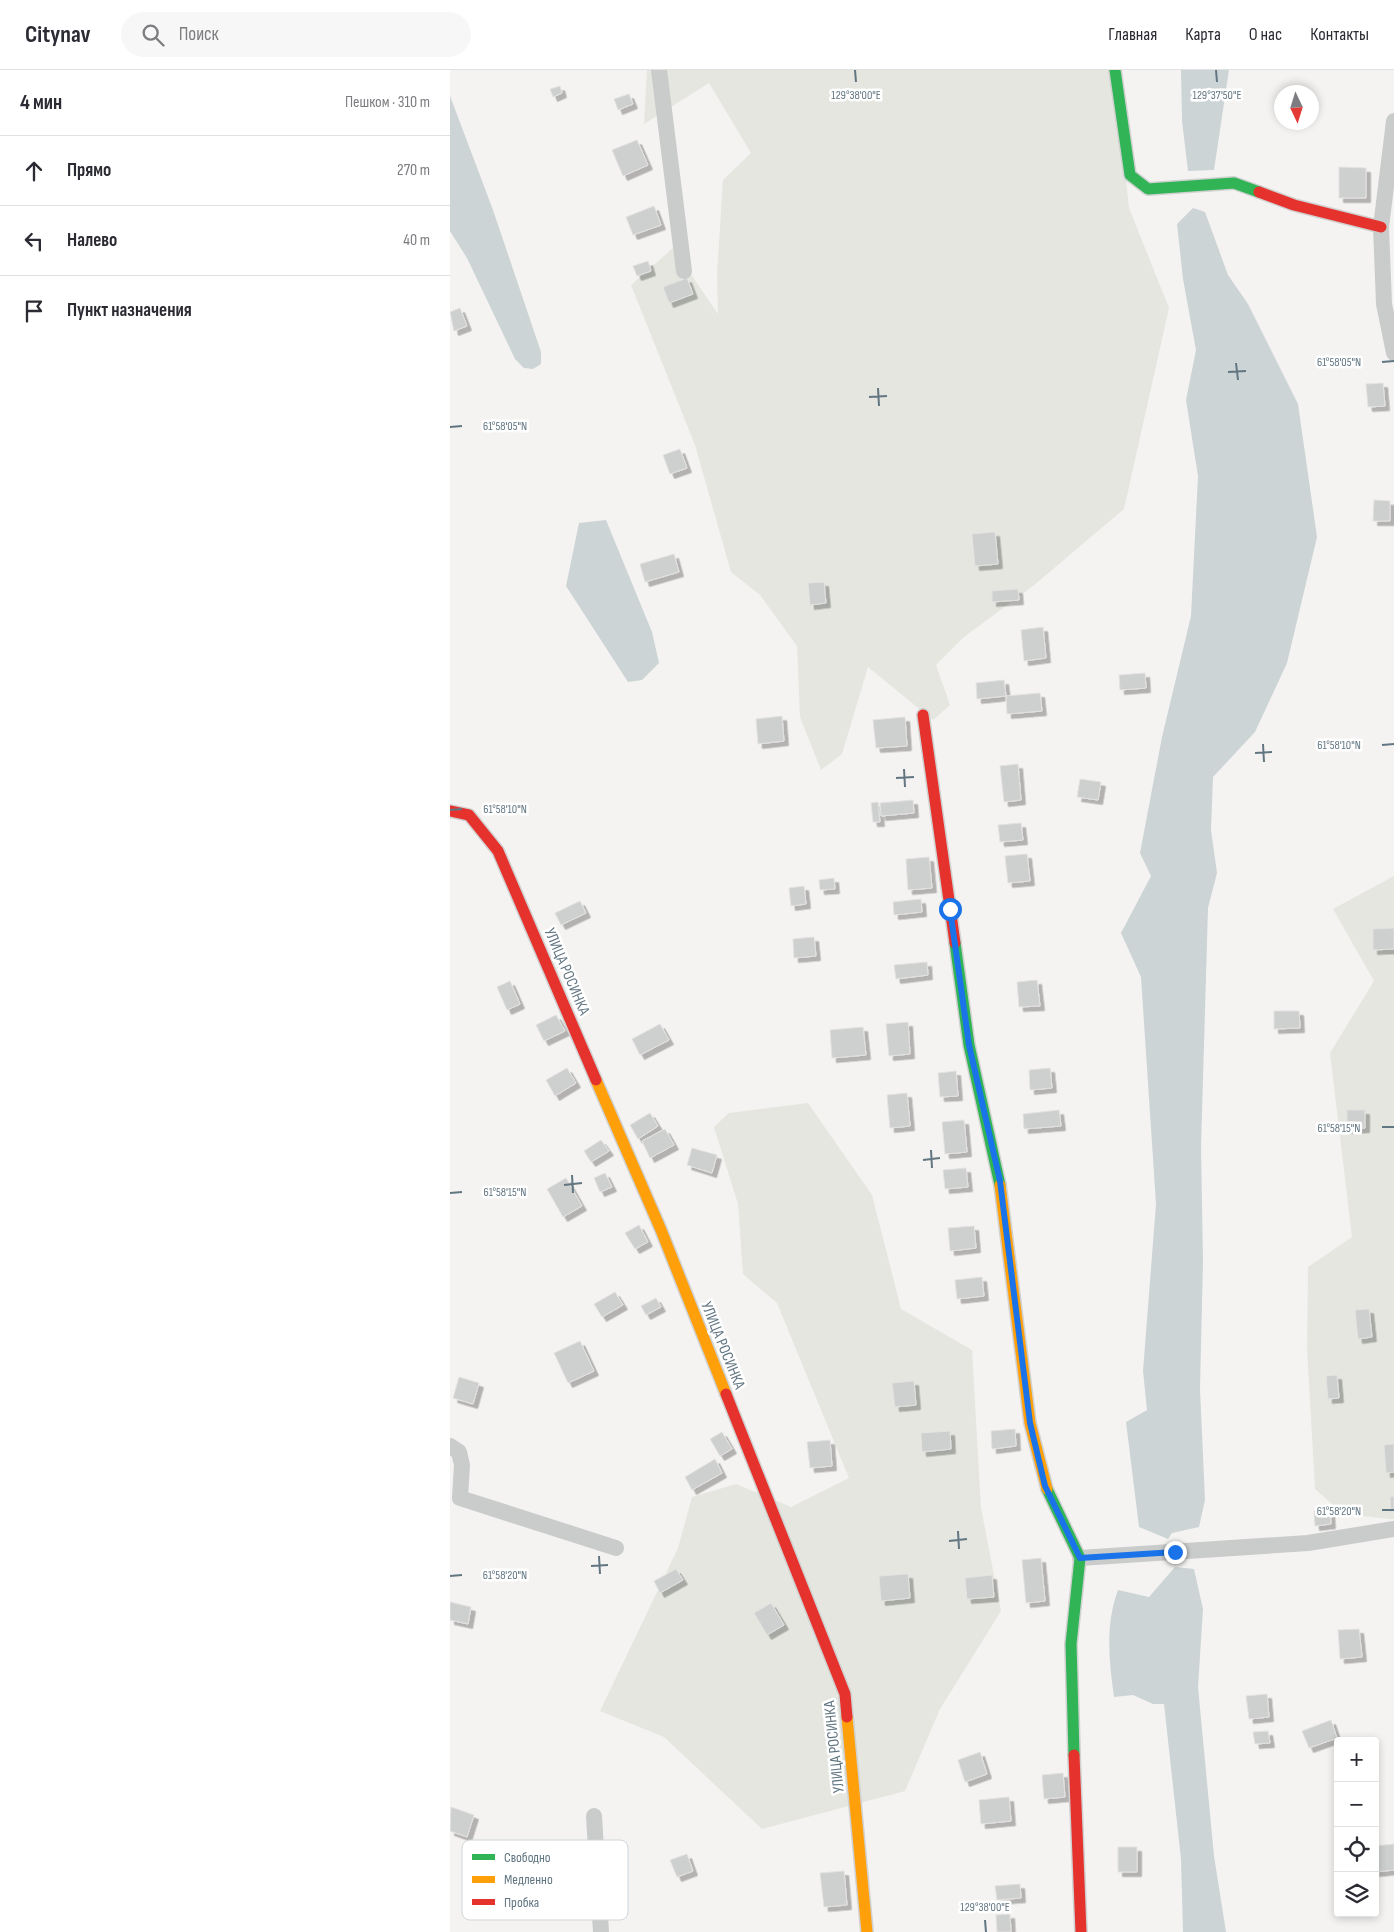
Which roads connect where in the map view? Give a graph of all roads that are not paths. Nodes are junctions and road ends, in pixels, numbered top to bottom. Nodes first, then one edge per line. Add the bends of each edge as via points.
1 (659, 70) edge
2 (1115, 70) edge
3 (1394, 121) edge
4 (1381, 228) junction
5 (684, 271) dead end
6 (1394, 353) edge
7 (923, 715) dead end
8 (450, 811) edge
9 (450, 1446) edge
10 (1394, 1529) edge
11 (616, 1548) dead end
12 (1080, 1558) junction
13 (594, 1816) dead end
14 (595, 1840) edge
15 (868, 1932) edge
16 (1081, 1932) edge

1 - 5 street
2 - 4 street via 1130,175 1148,189 1234,183 1294,205
3 - 4 street
4 - 6 street via 1384,304
7 - 12 street via 969,1045 1000,1181 1030,1423 1045,1486
8 - 15 street, УЛИЦА РОСИНКА via 468,815 498,851 661,1230 845,1694
9 - 11 street via 459,1452 462,1465 460,1498
10 - 12 street via 1308,1543
12 - 16 street via 1071,1644
13 - 14 street

